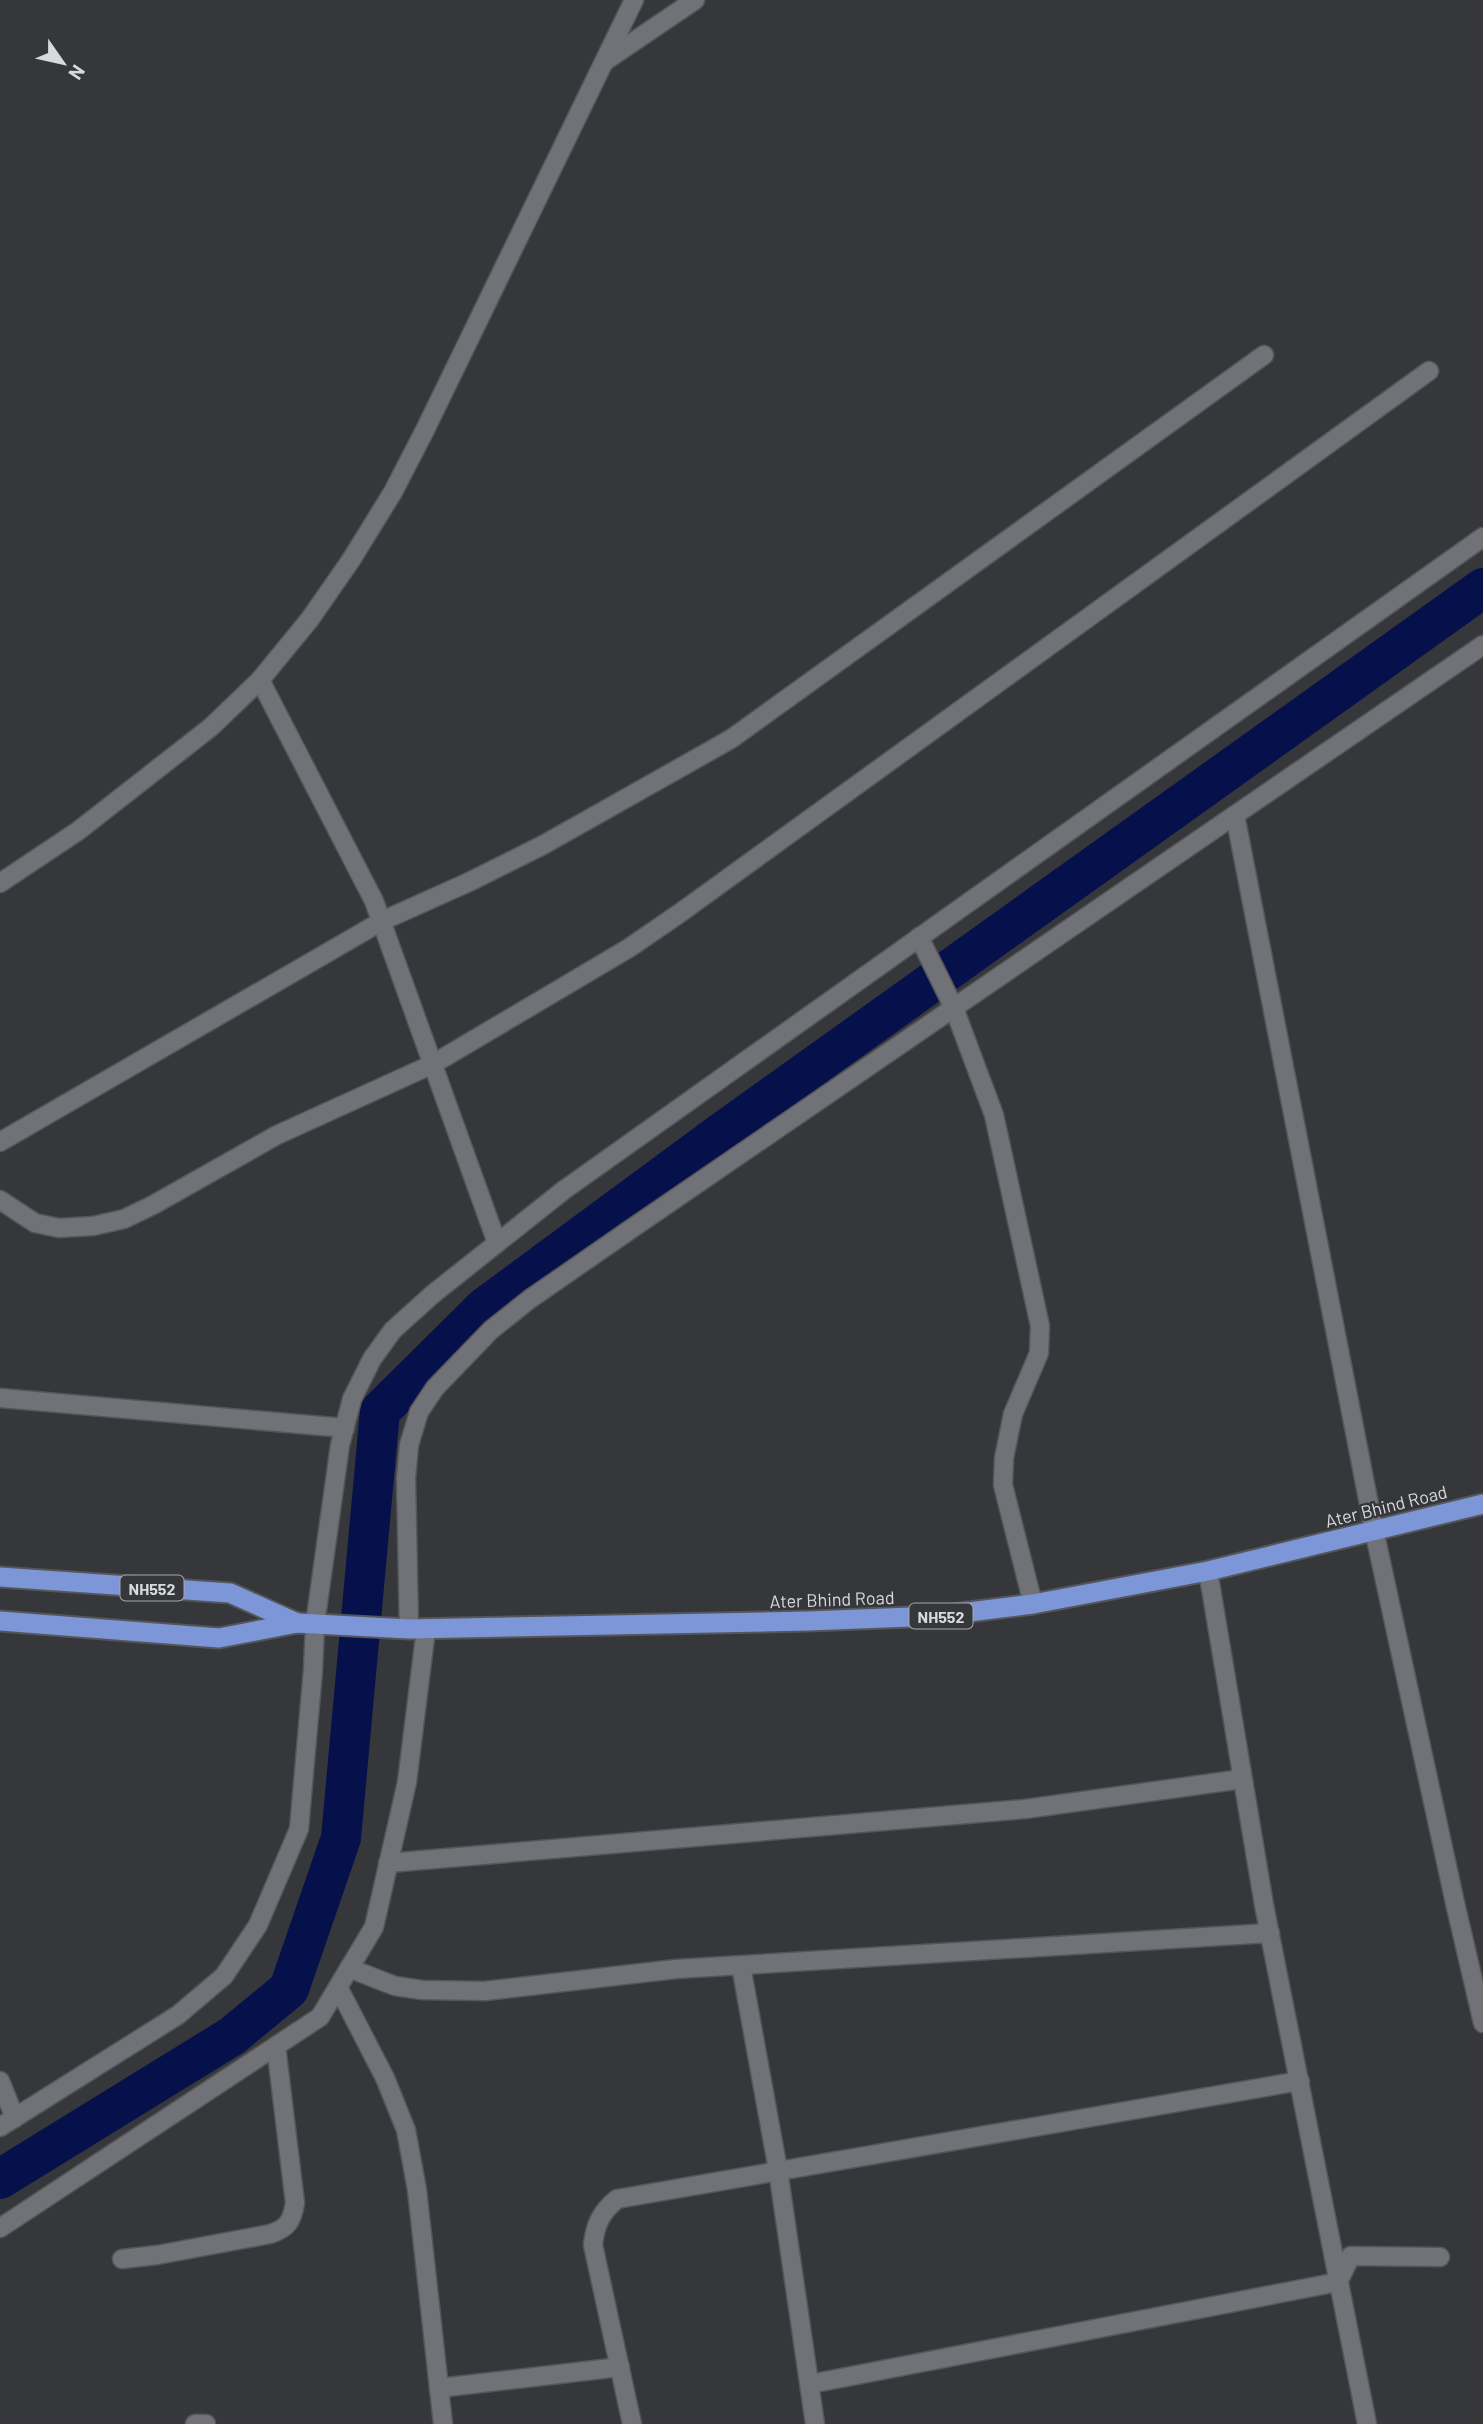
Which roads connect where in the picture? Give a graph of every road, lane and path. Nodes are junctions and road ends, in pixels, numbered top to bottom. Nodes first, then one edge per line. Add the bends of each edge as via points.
1 (634, 0) edge
2 (695, 0) edge
3 (604, 61) junction
4 (1264, 355) dead end
5 (1429, 371) dead end
6 (1483, 537) edge
7 (1483, 645) edge
8 (260, 680) junction
9 (1235, 815) junction
10 (0, 883) edge
11 (382, 921) junction
12 (919, 937) junction
13 (954, 1008) junction
14 (433, 1064) junction
15 (0, 1142) edge
16 (0, 1200) edge
17 (497, 1243) junction
18 (0, 1398) edge
19 (345, 1428) junction
20 (1483, 1504) edge
21 (1374, 1530) junction
22 (1208, 1571) junction
23 (0, 1577) edge
24 (1034, 1604) junction
25 (0, 1621) edge
26 (312, 1624) junction
27 (418, 1629) junction
28 (1242, 1779) junction
29 (388, 1863) junction
30 (1270, 1933) junction
31 (741, 1966) junction
32 (349, 1968) junction
33 (338, 1987) junction
34 (1483, 2023) edge
35 (276, 2046) junction
36 (0, 2081) edge
37 (1300, 2081) junction
38 (8, 2123) edge
39 (778, 2170) junction
40 (0, 2228) edge
41 (1440, 2257) dead end
42 (122, 2259) dead end
43 (1338, 2282) junction
44 (620, 2367) junction
45 (810, 2384) junction
46 (439, 2388) junction
47 (195, 2424) edge
48 (205, 2424) edge
49 (443, 2424) edge
50 (632, 2424) edge
51 (815, 2424) edge
52 (1367, 2424) edge

1 - 3 street
2 - 3 street
3 - 8 street via 393,492 310,619
4 - 11 street via 731,739 543,845
5 - 14 street via 680,913
6 - 12 street
7 - 9 street
8 - 10 street via 211,727 78,831
8 - 11 street
9 - 13 street
9 - 21 street
11 - 14 street
11 - 15 street
12 - 13 street
12 - 17 street via 564,1190
13 - 24 street via 994,1115 1040,1326 1039,1353 1013,1414 1003,1485
13 - 27 street via 530,1299 491,1330 435,1388 419,1412 406,1478
14 - 16 street via 277,1135 124,1219 59,1228 35,1223
14 - 17 street
17 - 19 street via 393,1330 352,1399
18 - 19 street
19 - 26 street
20 - 21 highway, Ater Bhind Road / NH552
21 - 22 highway, Ater Bhind Road / NH552
21 - 34 street
22 - 24 highway, Ater Bhind Road / NH552
22 - 28 street
23 - 26 highway, Ater Bhind Road / NH552 via 230,1593
24 - 27 highway, Ater Bhind Road / NH552 via 937,1616
25 - 26 highway, Ater Bhind Road / NH552 via 219,1638
26 - 27 highway, Ater Bhind Road / NH552
26 - 38 street via 313,1670 299,1829 258,1925 224,1976 178,2015
27 - 29 street via 407,1782
28 - 29 street via 1025,1810
28 - 30 street
29 - 32 street via 373,1927
30 - 31 street
30 - 37 street
31 - 32 street via 452,1992 395,1986
31 - 39 street
32 - 33 street
33 - 35 street via 320,2017
33 - 46 street via 385,2078 405,2130 417,2190
35 - 40 street
35 - 42 street via 295,2203 292,2219 284,2229 270,2234
36 - 38 street
37 - 39 street
37 - 43 street
39 - 44 street via 617,2199 605,2209 595,2227 593,2245
39 - 45 street
41 - 43 street via 1351,2256
43 - 45 street
43 - 52 street
44 - 46 street
44 - 50 street
45 - 51 street
46 - 49 street
47 - 48 street

